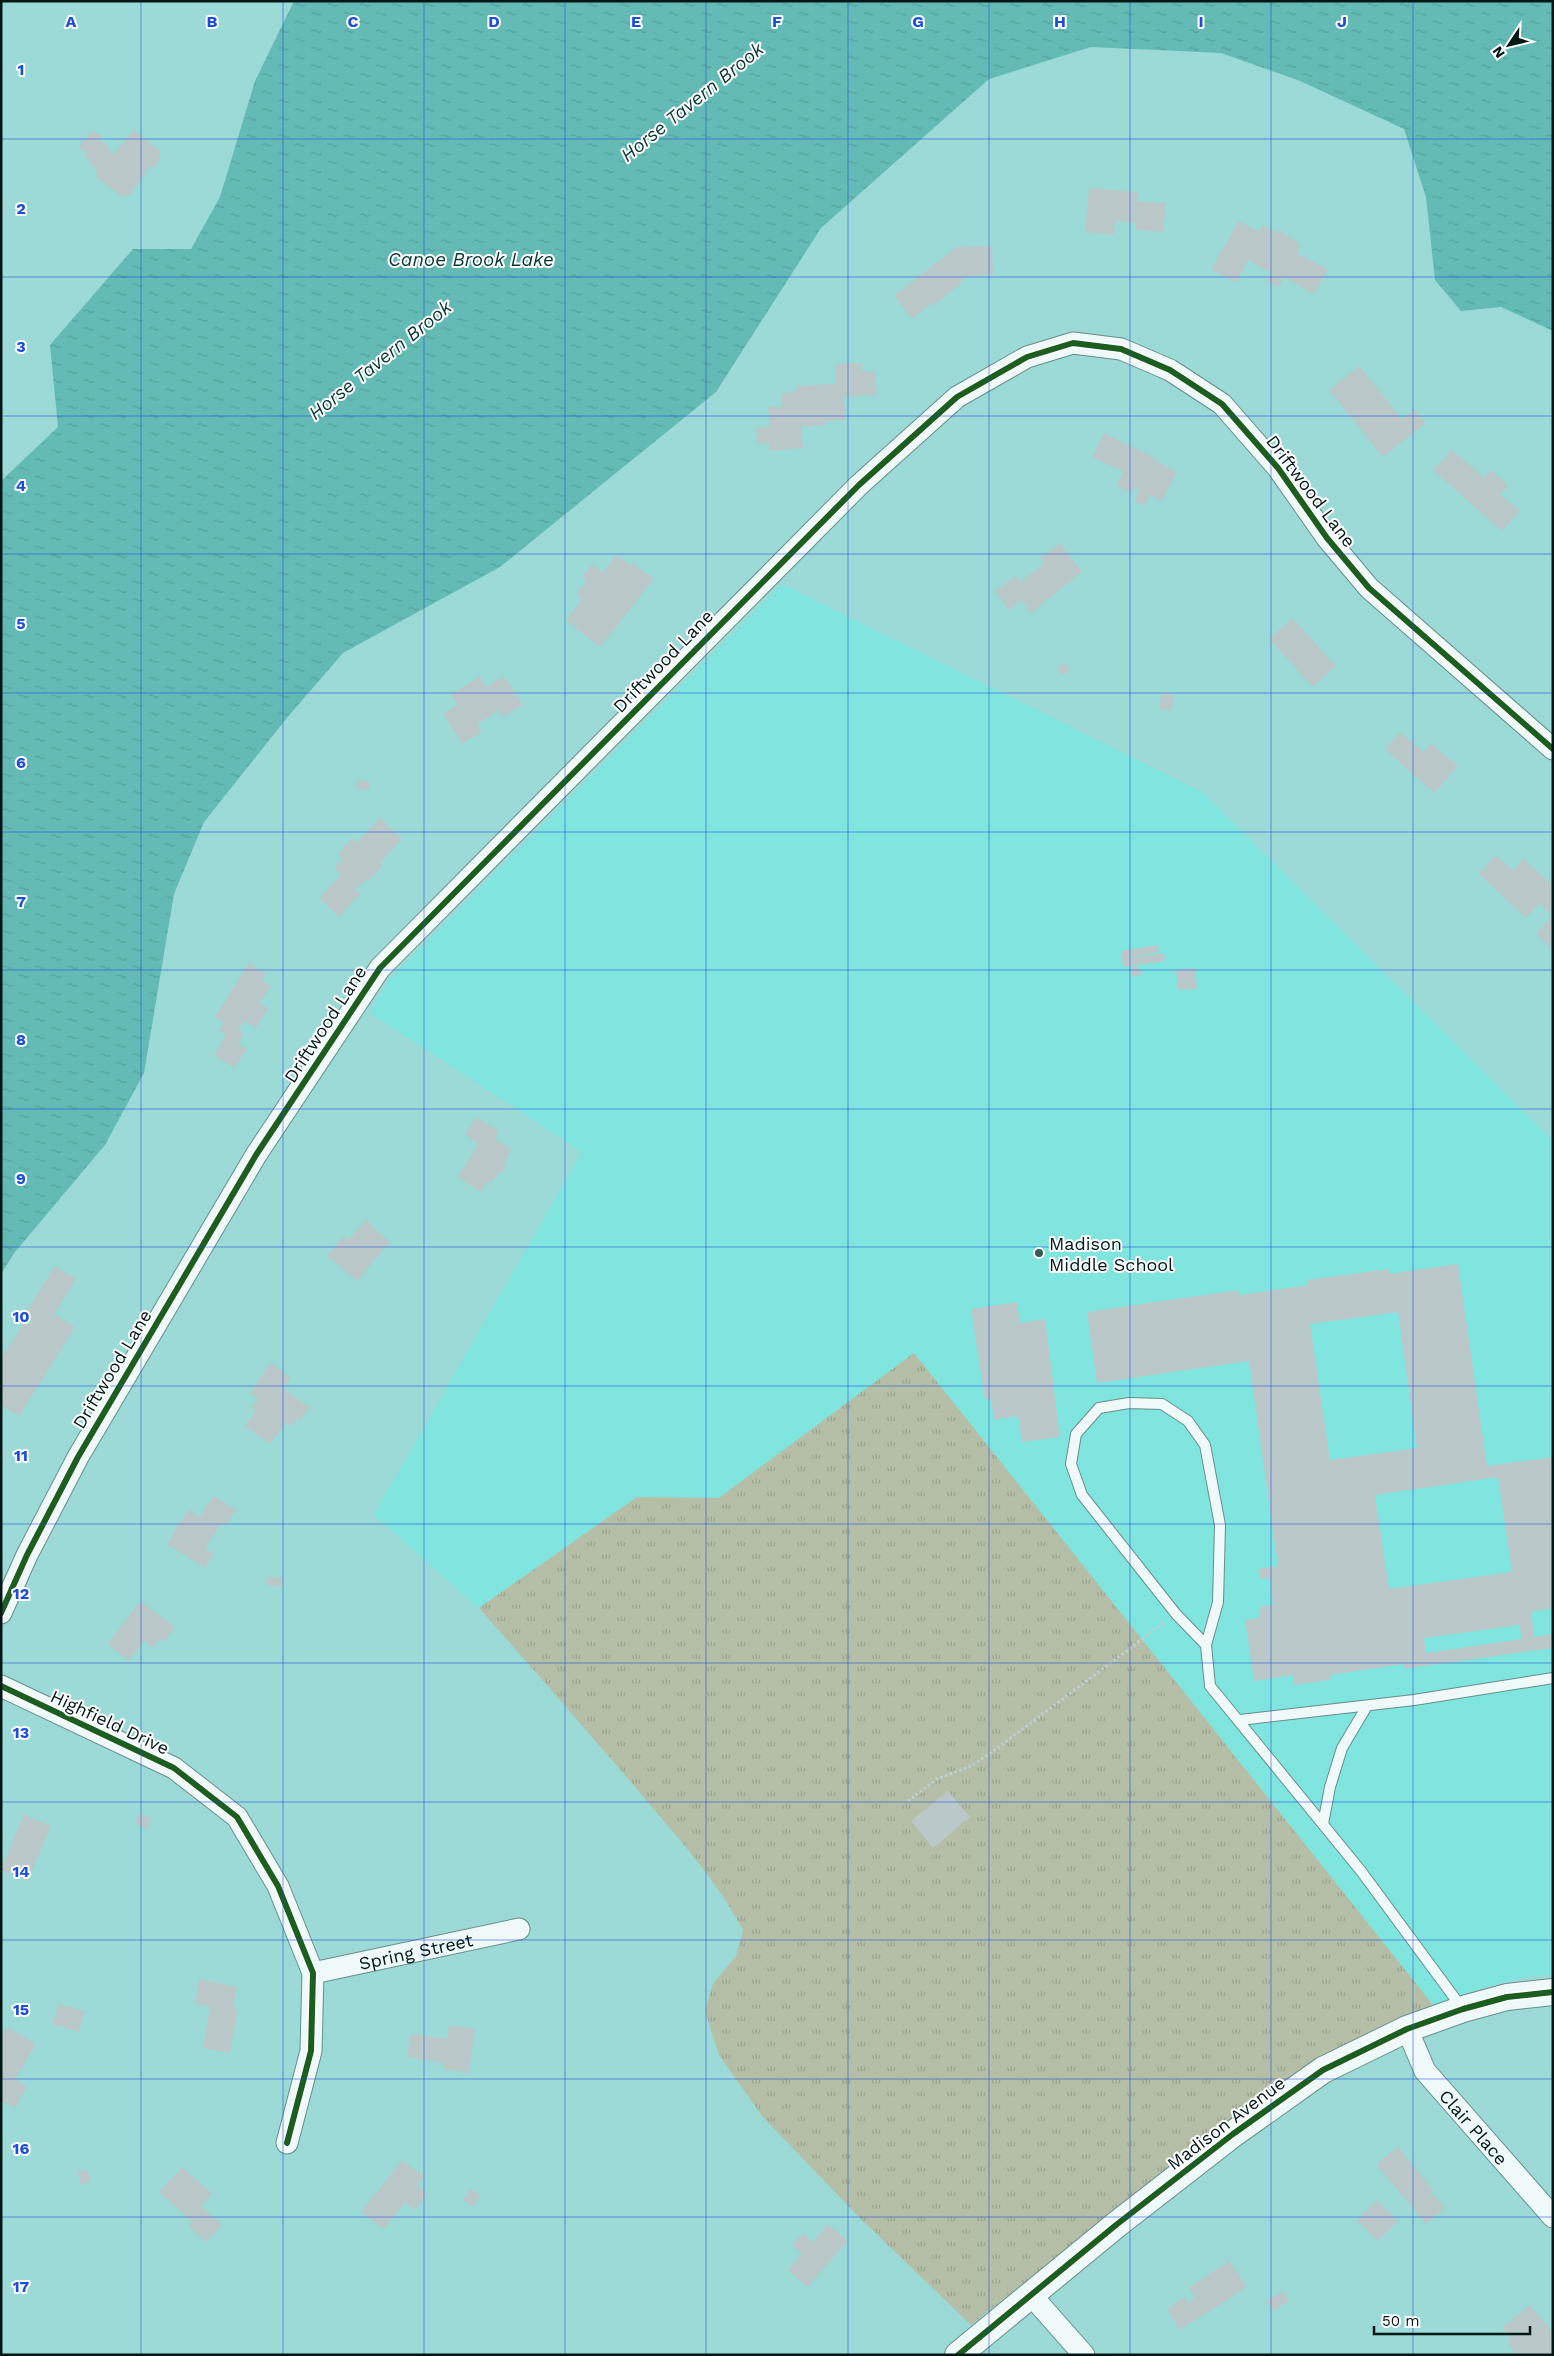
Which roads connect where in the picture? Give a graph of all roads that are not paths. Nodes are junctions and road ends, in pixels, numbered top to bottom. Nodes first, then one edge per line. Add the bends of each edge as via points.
1 (1553, 749) edge
2 (1, 1613) edge
3 (1206, 1645) junction
4 (1553, 1678) edge
5 (1, 1686) edge
6 (1367, 1706) junction
7 (1240, 1720) junction
8 (1323, 1824) junction
9 (519, 1928) dead end
10 (313, 1974) junction
11 (1553, 1992) edge
12 (1463, 2009) junction
13 (1407, 2029) junction
14 (287, 2143) dead end
15 (1553, 2217) edge
16 (1032, 2295) junction
17 (958, 2355) edge
18 (1084, 2355) edge

1 - 2 street, Driftwood Lane via 1369,588 1327,538 1278,468 1222,404 1170,370 1121,349 1073,344 1027,358 957,397 858,485 380,968 256,1155 78,1457
3 - 3 lane via 1218,1602 1220,1525 1205,1445 1188,1421 1162,1404 1129,1403 1099,1408 1076,1434 1071,1464 1082,1495 1176,1614
3 - 7 lane via 1210,1686
4 - 6 lane
5 - 10 street, Highfield Drive via 174,1768 237,1817 278,1886
6 - 7 lane
6 - 8 lane via 1342,1748
7 - 8 lane
8 - 12 lane
9 - 10 street, Spring Street
10 - 14 street, Highfield Drive via 311,2051
11 - 12 street, Madison Avenue via 1507,1997
12 - 13 street, Madison Avenue
13 - 15 street, Clair Place via 1426,2071
13 - 16 street, Madison Avenue via 1323,2070 1240,2128
16 - 17 street, Madison Avenue
16 - 18 street

